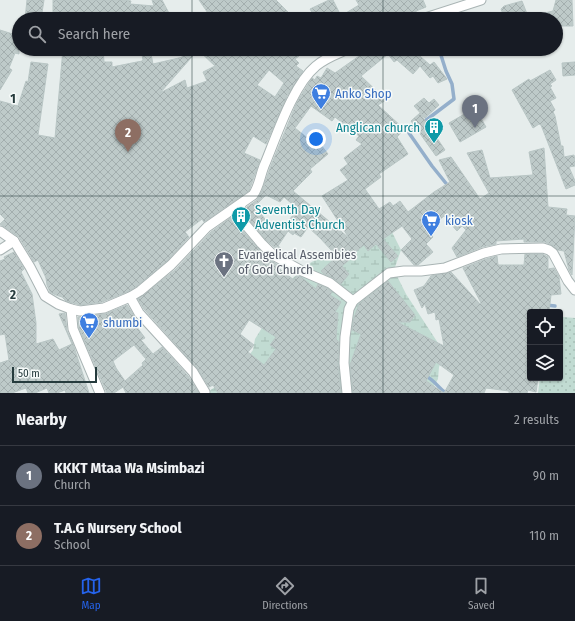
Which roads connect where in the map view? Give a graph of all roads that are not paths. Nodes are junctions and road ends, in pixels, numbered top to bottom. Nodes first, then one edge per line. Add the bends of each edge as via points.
1 (481, 0) edge
2 (444, 12) edge
3 (333, 56) edge
4 (241, 204) junction
5 (0, 231) edge
6 (14, 241) junction
7 (0, 250) edge
8 (575, 290) edge
9 (130, 297) junction
10 (353, 301) junction
11 (71, 309) junction
12 (206, 392) edge
13 (100, 393) edge
14 (347, 393) edge

1 - 2 street
3 - 4 street via 314,67 301,83 274,140 257,189
4 - 9 street via 207,227 171,266
4 - 10 street via 239,216 273,255 330,283
5 - 6 street
6 - 7 street
6 - 11 street via 45,296
8 - 10 street via 549,250 500,249 445,268 389,273
9 - 11 street via 104,308 80,311
9 - 12 street via 139,313 194,372
10 - 14 street via 349,309 345,337
11 - 13 street via 73,330

